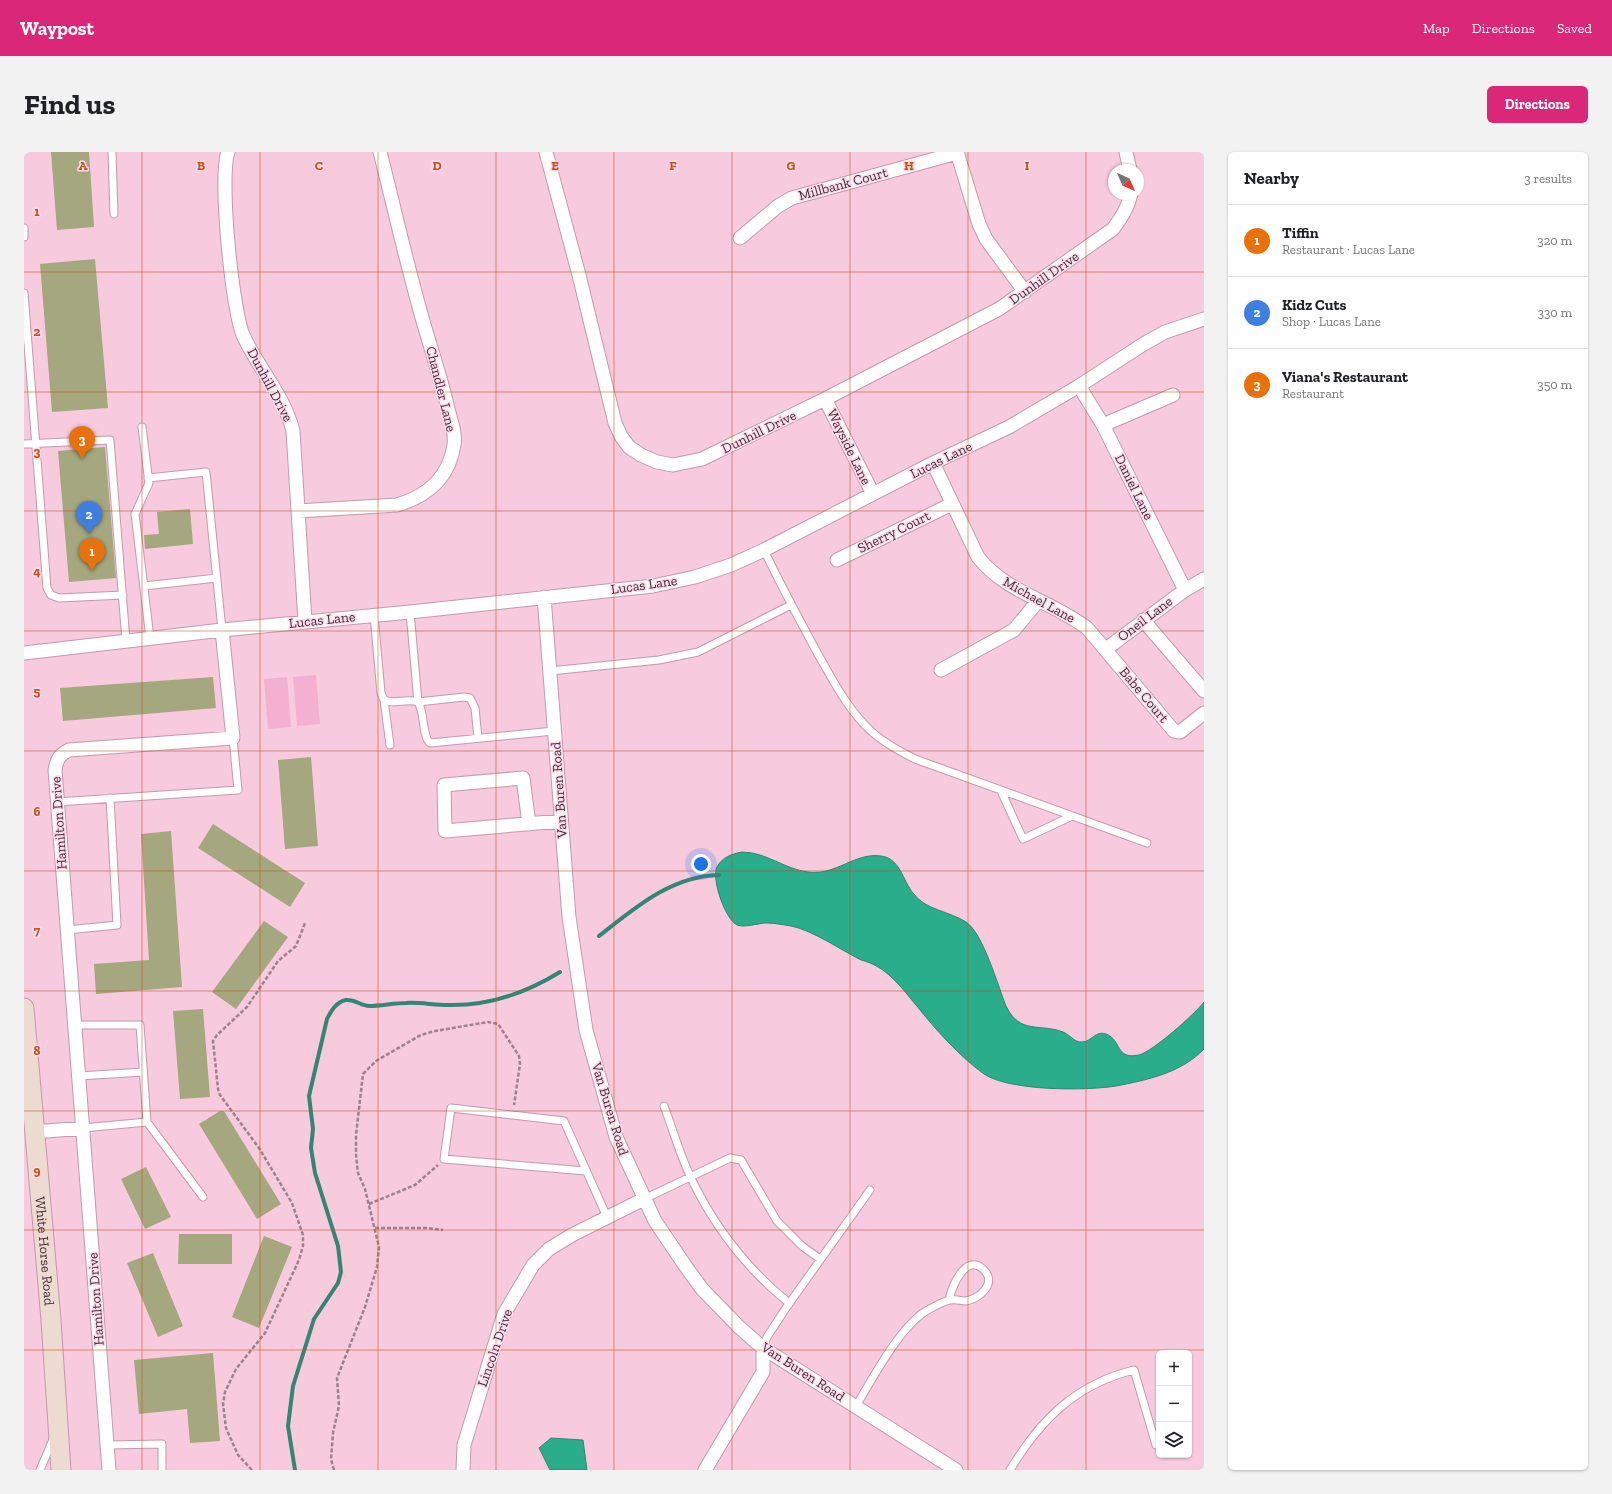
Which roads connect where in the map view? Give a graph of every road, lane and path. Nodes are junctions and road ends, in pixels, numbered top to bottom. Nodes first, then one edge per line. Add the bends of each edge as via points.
1 (112, 152) edge
2 (228, 152) edge
3 (380, 152) edge
4 (546, 152) edge
5 (1126, 152) edge
6 (957, 153) edge
7 (1129, 164) edge
8 (1130, 200) edge
9 (114, 214) dead end
10 (24, 228) edge
11 (24, 237) edge
12 (740, 238) dead end
13 (1025, 292) junction
14 (24, 293) edge
15 (1204, 319) edge
16 (1079, 386) junction
17 (1172, 395) dead end
18 (825, 399) junction
19 (1103, 425) junction
20 (142, 427) dead end
21 (24, 444) edge
22 (35, 444) junction
23 (933, 463) junction
24 (148, 478) junction
25 (873, 494) junction
26 (952, 504) junction
27 (298, 511) junction
28 (764, 550) junction
29 (837, 560) dead end
30 (217, 578) junction
31 (1204, 579) edge
32 (144, 586) junction
33 (1185, 590) junction
34 (123, 595) junction
35 (544, 597) junction
36 (1038, 601) junction
37 (791, 605) junction
38 (410, 612) junction
39 (374, 614) junction
40 (1143, 620) junction
41 (305, 622) junction
42 (222, 630) junction
43 (150, 638) junction
44 (126, 641) junction
45 (1106, 649) junction
46 (24, 653) edge
47 (941, 670) dead end
48 (550, 671) junction
49 (1204, 691) edge
50 (384, 700) junction
51 (418, 702) junction
52 (1204, 713) edge
53 (554, 731) junction
54 (233, 738) junction
55 (478, 738) junction
56 (390, 745) dead end
57 (1001, 791) junction
58 (110, 798) junction
59 (57, 802) junction
60 (1072, 816) junction
61 (561, 821) junction
62 (529, 824) junction
63 (1147, 843) dead end
64 (305, 923) dead end
65 (67, 930) junction
66 (24, 1008) edge
67 (75, 1025) junction
68 (143, 1072) junction
69 (79, 1076) junction
70 (664, 1106) dead end
71 (513, 1115) junction
72 (147, 1122) junction
73 (83, 1128) junction
74 (29, 1132) edge
75 (444, 1159) junction
76 (586, 1171) junction
77 (690, 1177) junction
78 (870, 1190) dead end
79 (204, 1197) dead end
80 (644, 1199) junction
81 (369, 1204) junction
82 (607, 1217) junction
83 (375, 1228) junction
84 (443, 1230) dead end
85 (820, 1259) junction
86 (949, 1300) junction
87 (789, 1303) junction
88 (763, 1348) junction
89 (856, 1406) junction
90 (58, 1427) junction
91 (107, 1445) junction
92 (1156, 1445) dead end
93 (40, 1470) edge
94 (61, 1470) edge
95 (109, 1470) edge
96 (162, 1470) edge
97 (252, 1470) edge
98 (334, 1470) edge
99 (463, 1470) edge
100 (705, 1470) edge
101 (956, 1470) edge
102 (1010, 1470) edge

1 - 9 lane
2 - 27 street, Dunhill Drive via 224,185 238,322 291,420 294,431
3 - 27 street, Chandler Lane via 425,327 442,382 454,433 454,445 450,462 436,484 412,500 398,505
4 - 18 street, Dunhill Drive via 579,275 610,408 615,423 629,447 657,462 673,465 688,463 702,459
5 - 7 street
6 - 12 street, Millbank Court via 792,198 778,206
6 - 13 street via 979,224 986,238
8 - 13 street, Dunhill Drive via 1113,229
10 - 11 lane
13 - 18 street, Dunhill Drive via 999,309
14 - 22 lane
15 - 16 street, Lucas Lane via 1165,332
16 - 19 street, Daniel Lane
16 - 23 street, Lucas Lane via 1009,427
17 - 19 street
18 - 25 street, Wayside Lane
19 - 33 street, Daniel Lane
20 - 24 lane
21 - 22 lane
22 - 34 lane via 48,592 59,598
22 - 34 lane via 110,440
23 - 25 street, Lucas Lane
23 - 26 street, Michael Lane
24 - 30 lane via 206,472
24 - 32 lane via 149,483 136,514
25 - 28 street, Lucas Lane
26 - 29 street, Sherry Court
26 - 36 street, Michael Lane via 978,557 988,570 1013,588
27 - 41 street, Dunhill Drive
28 - 35 street, Lucas Lane via 695,577 653,586
28 - 37 lane
30 - 32 lane
30 - 42 lane
31 - 33 street, Oneil Lane
32 - 43 lane
33 - 40 street, Oneil Lane
34 - 44 lane
35 - 38 street, Lucas Lane
35 - 48 street, Van Buren Road
36 - 45 street, Michael Lane via 1072,616
36 - 47 street via 1014,630
37 - 48 lane via 698,652 658,660
37 - 57 lane via 839,692 870,730 886,744 915,760
38 - 39 street, Lucas Lane
38 - 51 lane
39 - 41 street, Lucas Lane
39 - 50 lane via 381,693
40 - 45 street, Oneil Lane
40 - 49 street
41 - 42 street, Lucas Lane
42 - 43 street, Lucas Lane
42 - 54 street
43 - 44 street, Lucas Lane
44 - 46 street, Lucas Lane
45 - 52 street, Babe Court via 1174,731 1180,732
48 - 53 street, Van Buren Road
50 - 51 lane via 390,703 413,700
50 - 56 lane
51 - 55 lane via 422,709 425,738 430,743
51 - 55 lane via 464,696 470,698 475,708
53 - 55 lane
53 - 61 street, Van Buren Road
54 - 58 lane via 238,790
54 - 59 street, Hamilton Drive via 69,750 61,754 57,760
57 - 60 lane
57 - 60 lane via 1023,839
58 - 59 lane
58 - 65 lane via 117,925
59 - 65 street, Hamilton Drive
60 - 63 lane
61 - 62 street
61 - 80 street, Van Buren Road via 568,916 586,1030 616,1137
62 - 62 street via 445,831 444,785 523,778
64 - 97 path via 296,946 278,961 247,1007 213,1041 220,1095 259,1148 292,1203 303,1235 299,1260 265,1333 236,1370 225,1392 223,1404 226,1428 238,1455
65 - 67 street, Hamilton Drive
66 - 74 main road, White Horse Road
67 - 68 lane via 140,1025
67 - 69 street, Hamilton Drive
68 - 69 lane
68 - 72 lane
69 - 73 street, Hamilton Drive
70 - 77 lane
71 - 75 lane via 451,1108
71 - 76 lane via 564,1120
71 - 81 path via 519,1056 498,1024 488,1022 421,1035 376,1061 363,1074 356,1135 358,1173
72 - 73 lane
72 - 79 lane
73 - 74 street
73 - 91 street, Hamilton Drive
74 - 90 main road, White Horse Road via 51,1320
75 - 76 lane
75 - 81 path via 415,1185
76 - 82 lane
77 - 80 lane
77 - 85 lane via 730,1158 740,1160 778,1221 802,1246
77 - 87 lane via 731,1244 752,1270
78 - 85 lane
80 - 82 street, Lincoln Drive
80 - 88 street, Van Buren Road via 702,1289
81 - 83 path
82 - 99 street, Lincoln Drive via 572,1234 549,1249 533,1265 504,1314 464,1445
83 - 84 path
83 - 98 path via 379,1247 377,1268 362,1318 337,1378 340,1406 333,1433 331,1459
85 - 87 lane
86 - 86 lane via 965,1301 980,1296 986,1289 988,1276 982,1269 969,1266 957,1277
86 - 89 lane via 919,1316 891,1350
87 - 88 lane via 766,1338
88 - 89 street, Van Buren Road
88 - 100 street via 763,1372
89 - 101 street, Van Buren Road
90 - 93 lane
90 - 94 main road, White Horse Road
91 - 95 street, Hamilton Drive
91 - 96 lane via 162,1444
92 - 102 lane via 1134,1370 1111,1376 1067,1402 1025,1444

